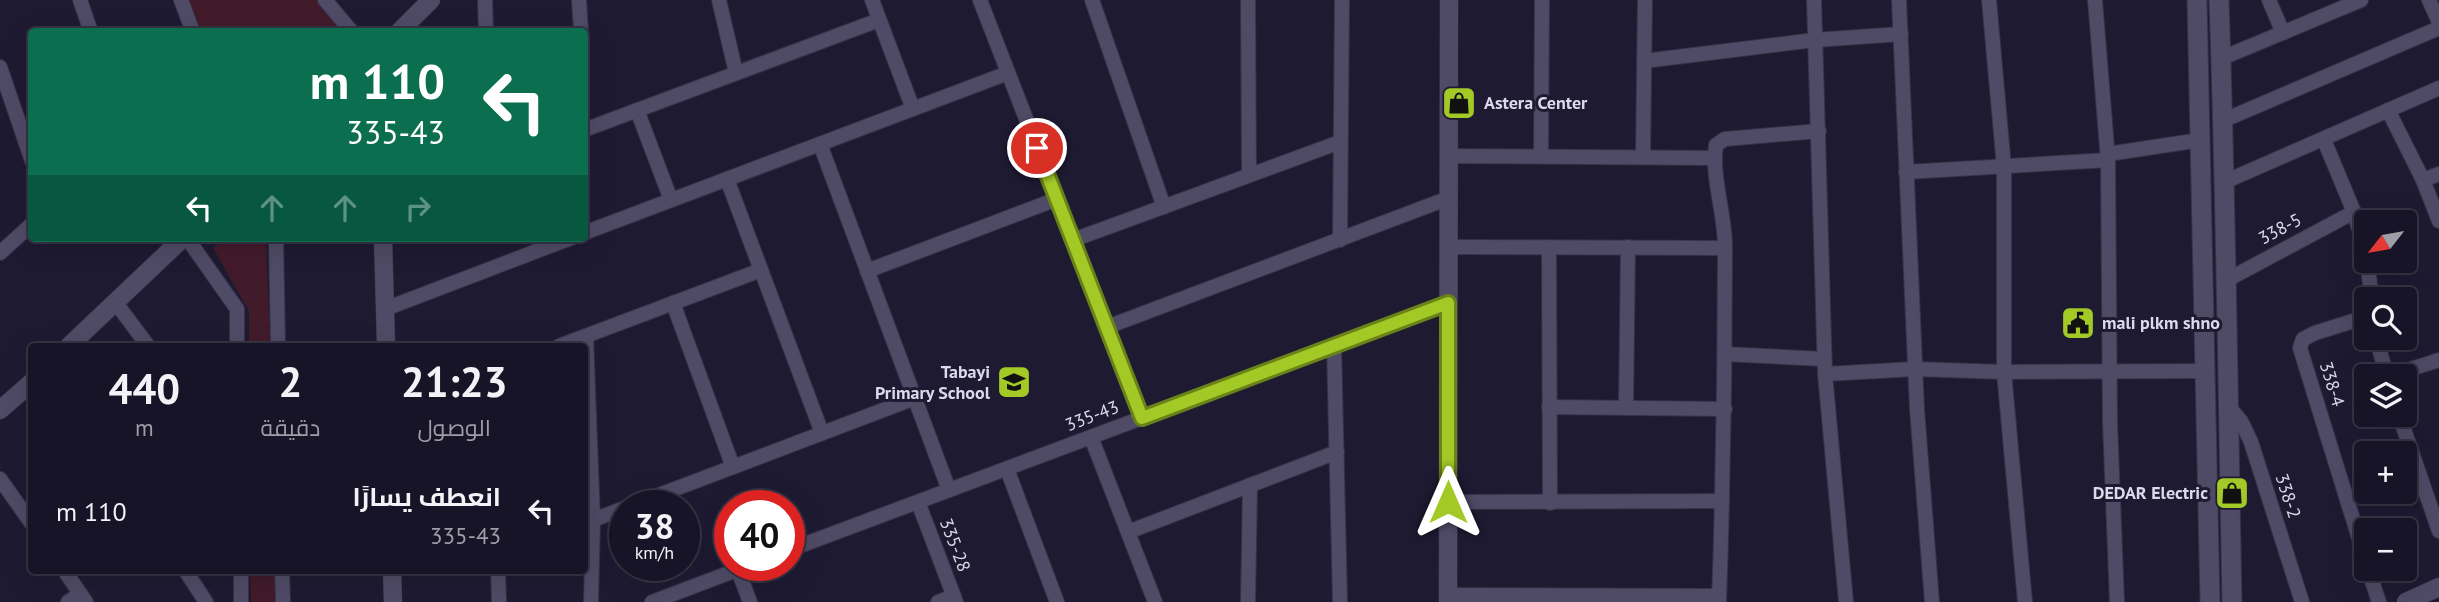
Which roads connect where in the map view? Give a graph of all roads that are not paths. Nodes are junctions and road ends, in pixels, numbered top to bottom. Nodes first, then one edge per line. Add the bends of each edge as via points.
1 (80, 0) edge
2 (181, 0) edge
3 (325, 0) edge
4 (432, 0) edge
5 (485, 0) edge
6 (579, 0) edge
7 (719, 0) edge
8 (872, 0) edge
9 (980, 0) edge
10 (1092, 0) edge
11 (1248, 0) edge
12 (1342, 0) edge
13 (1449, 0) edge
14 (1542, 0) edge
15 (1645, 0) edge
16 (1814, 0) edge
17 (1899, 0) edge
18 (1989, 0) edge
19 (2095, 0) edge
20 (2197, 0) edge
21 (2219, 0) edge
22 (2269, 0) edge
23 (2361, 0) edge
24 (2429, 0) edge
25 (879, 20) junction
26 (2439, 22) edge
27 (2197, 26) junction
28 (90, 28) edge
29 (192, 28) edge
30 (349, 28) edge
31 (402, 28) edge
32 (486, 28) edge
33 (580, 28) edge
34 (2220, 28) junction
35 (2439, 28) edge
36 (2283, 33) junction
37 (1900, 34) junction
38 (1815, 40) junction
39 (2222, 58) junction
40 (1644, 61) junction
41 (0, 67) edge
42 (736, 73) junction
43 (1008, 73) junction
44 (2439, 88) edge
45 (913, 109) junction
46 (637, 110) junction
47 (2388, 110) junction
48 (2222, 121) junction
49 (588, 128) edge
50 (1819, 131) junction
51 (2200, 140) junction
52 (2324, 140) junction
53 (1340, 142) junction
54 (820, 144) junction
55 (28, 149) edge
56 (1449, 156) junction
57 (1541, 156) junction
58 (1643, 157) junction
59 (2108, 157) junction
60 (1714, 158) junction
61 (2004, 167) junction
62 (1906, 172) junction
63 (2439, 174) edge
64 (1249, 175) junction
65 (727, 178) junction
66 (2423, 180) junction
67 (2222, 183) junction
68 (1449, 198) junction
69 (1057, 199) junction
70 (671, 200) junction
71 (1164, 207) junction
72 (2354, 212) joint
73 (2439, 221) edge
74 (28, 228) edge
75 (588, 231) edge
76 (1073, 240) junction
77 (1340, 240) junction
78 (188, 242) edge
79 (276, 242) edge
80 (383, 242) edge
81 (561, 242) edge
82 (167, 245) edge
83 (1449, 247) junction
84 (1549, 247) junction
85 (1628, 247) junction
86 (1726, 248) junction
87 (0, 253) edge
88 (761, 270) junction
89 (867, 271) junction
90 (2225, 281) junction
91 (116, 303) junction
92 (673, 303) junction
93 (1448, 303) junction
94 (385, 309) junction
95 (2354, 321) edge
96 (1107, 327) junction
97 (586, 336) junction
98 (72, 343) edge
99 (146, 343) edge
100 (237, 343) edge
101 (278, 343) edge
102 (386, 343) edge
103 (567, 343) edge
104 (586, 343) edge
105 (1334, 345) junction
106 (1725, 354) junction
107 (2439, 360) edge
108 (1824, 366) junction
109 (2417, 367) edge
110 (1915, 369) junction
111 (2109, 370) junction
112 (2206, 371) junction
113 (2004, 372) junction
114 (28, 386) edge
115 (588, 389) edge
116 (915, 398) junction
117 (2228, 406) junction
118 (1549, 407) junction
119 (1626, 408) junction
120 (1725, 409) junction
121 (0, 410) edge
122 (1142, 418) junction
123 (2403, 427) edge
124 (822, 433) junction
125 (1091, 437) junction
126 (1337, 452) junction
127 (733, 467) junction
128 (1007, 469) junction
129 (0, 480) edge
130 (1250, 485) junction
131 (672, 490) edge
132 (949, 490) junction
133 (918, 502) junction
134 (1448, 502) junction
135 (1722, 502) junction
136 (1550, 503) junction
137 (609, 514) edge
138 (28, 518) edge
139 (593, 520) junction
140 (2354, 522) edge
141 (2439, 531) edge
142 (1128, 532) junction
143 (805, 544) edge
144 (66, 574) edge
145 (188, 574) edge
146 (241, 574) edge
147 (282, 574) edge
148 (392, 574) edge
149 (498, 574) edge
150 (714, 579) edge
151 (746, 581) edge
152 (2372, 581) edge
153 (2439, 587) edge
154 (1448, 598) edge
155 (78, 599) edge
156 (955, 599) edge
157 (1719, 599) edge
158 (206, 602) edge
159 (241, 602) edge
160 (283, 602) edge
161 (393, 602) edge
162 (499, 602) edge
163 (591, 602) edge
164 (652, 602) edge
165 (750, 602) edge
166 (938, 602) edge
167 (1057, 602) edge
168 (1155, 602) edge
169 (1248, 602) edge
170 (1340, 602) edge
171 (1846, 602) edge
172 (1931, 602) edge
173 (2025, 602) edge
174 (2117, 602) edge
175 (2210, 602) edge
176 (2232, 602) edge
177 (2302, 602) edge
178 (2379, 602) edge
179 (2406, 602) edge

1 - 28 street
2 - 29 street
3 - 30 street
4 - 31 street
5 - 32 street
6 - 33 street
7 - 42 street
8 - 25 street
9 - 43 street
10 - 71 street
11 - 64 street
12 - 53 street
13 - 56 street
14 - 57 street
15 - 40 street
16 - 38 street
17 - 37 street
18 - 61 street
19 - 59 street
20 - 27 main road
21 - 34 main road
22 - 36 street
23 - 36 street
24 - 26 street
25 - 42 street
25 - 45 street
27 - 34 main road
27 - 51 main road
34 - 39 main road
35 - 48 street
36 - 39 street
37 - 38 street
37 - 62 street
38 - 40 street
38 - 50 street
39 - 48 main road
40 - 58 street
41 - 55 street
42 - 46 street
43 - 45 street
43 - 69 street
44 - 47 street
45 - 54 street
46 - 49 street
46 - 70 street
47 - 52 street
47 - 66 street
48 - 67 main road
50 - 60 street via 1725,139 1716,145
50 - 108 street
51 - 59 street
51 - 112 main road
52 - 67 street
52 - 72 street
53 - 64 street
53 - 77 street
54 - 65 street
54 - 89 street
56 - 57 street
56 - 68 street
57 - 58 street
58 - 60 street
59 - 61 street
59 - 111 street
60 - 86 street
61 - 62 street
61 - 113 street
62 - 110 street
63 - 66 street
64 - 71 street
65 - 70 street
65 - 88 street
66 - 73 street
67 - 90 main road
68 - 77 street
68 - 83 street
69 - 76 street
69 - 89 street
70 - 75 street
71 - 76 street
72 - 90 street, 338-5
74 - 87 street
76 - 96 street
77 - 96 street
78 - 100 street via 237,309
79 - 101 street
80 - 94 street
81 - 94 street
82 - 91 street
83 - 84 street
83 - 93 street
84 - 85 street
84 - 118 street
85 - 86 street
85 - 119 street
86 - 106 street
88 - 92 street
88 - 124 street
89 - 116 street
90 - 117 main road
91 - 98 street
91 - 99 street
92 - 97 street
92 - 127 street
93 - 105 street, 335-43
93 - 134 street
94 - 102 street
95 - 140 street, 338-4 via 2315,332 2300,348
96 - 122 street
97 - 103 street
97 - 104 street
105 - 122 street, 335-43
105 - 126 street
106 - 108 street
106 - 120 street
107 - 109 street
108 - 110 street
108 - 171 street
110 - 113 street
110 - 172 street
111 - 112 street
111 - 113 street
111 - 174 street
112 - 175 main road
113 - 173 street
114 - 121 street
115 - 139 street
116 - 124 street
116 - 132 street
117 - 176 main road
117 - 177 street, 338-2 via 2250,442
118 - 119 street
118 - 136 street
119 - 120 street
120 - 135 street
122 - 125 street, 335-43
123 - 141 street
124 - 127 street
125 - 128 street, 335-43
125 - 142 street
126 - 130 street
126 - 170 street
127 - 131 street
128 - 132 street, 335-43
128 - 167 street
129 - 138 street
130 - 142 street
130 - 169 street
132 - 133 street, 335-43
133 - 143 street, 335-43
133 - 156 street, 335-28
134 - 136 street
134 - 154 street
135 - 136 street
135 - 157 street
137 - 139 street
139 - 163 street
142 - 168 street
144 - 155 street
145 - 158 street
146 - 159 street
147 - 160 street
148 - 161 street
149 - 162 street
150 - 164 street
151 - 165 street
152 - 178 street
153 - 179 street
154 - 157 street
156 - 166 street

